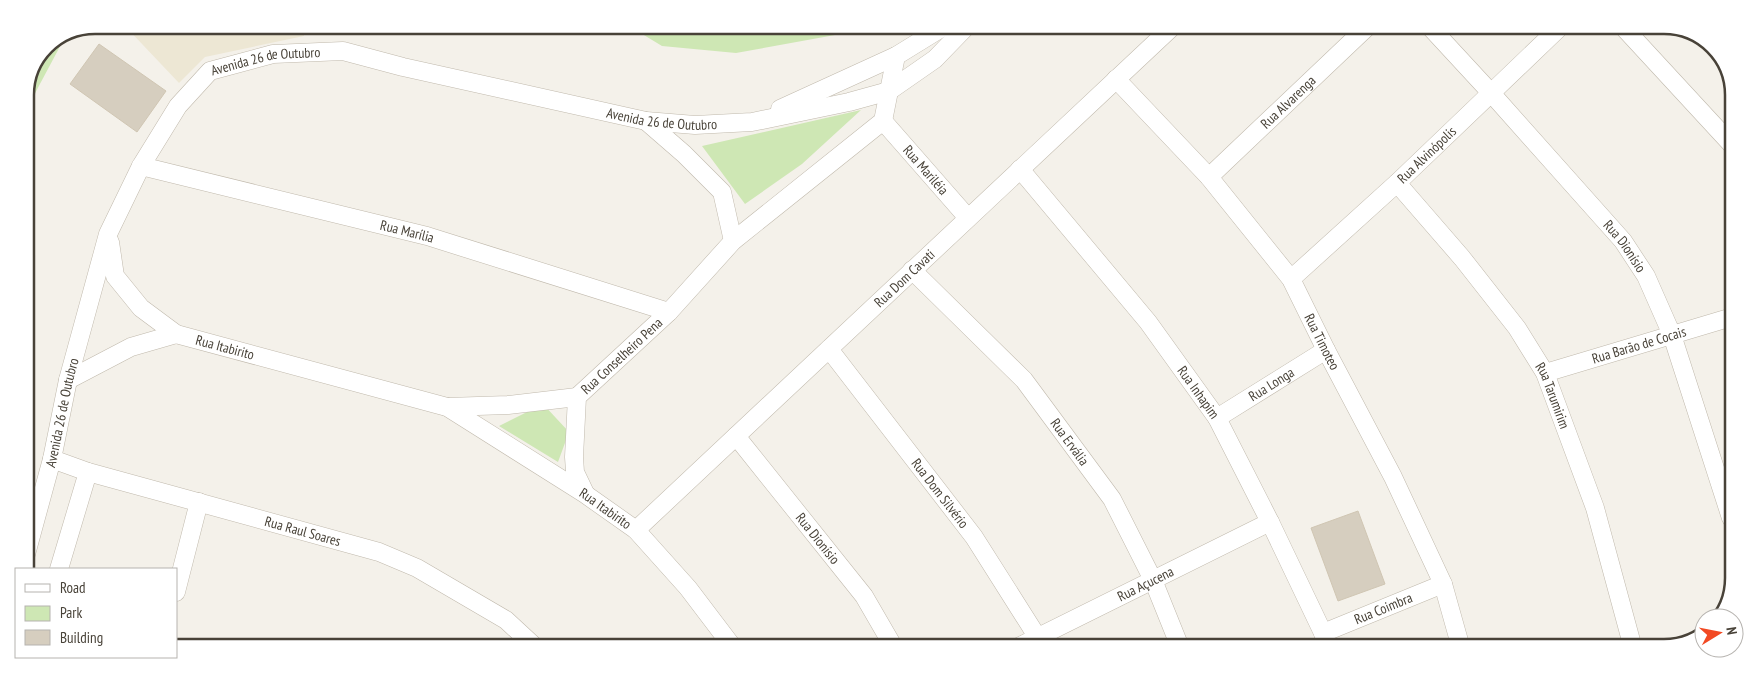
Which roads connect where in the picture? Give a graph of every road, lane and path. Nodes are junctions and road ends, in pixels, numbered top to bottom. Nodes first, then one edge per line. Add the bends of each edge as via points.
1 (932, 34) edge
2 (959, 34) edge
3 (1165, 34) edge
4 (1360, 34) edge
5 (1437, 34) edge
6 (1553, 34) edge
7 (1630, 34) edge
8 (896, 56) junction
9 (1116, 79) junction
10 (889, 91) junction
11 (1492, 94) junction
12 (646, 121) junction
13 (883, 121) junction
14 (752, 122) junction
15 (1725, 137) edge
16 (141, 166) junction
17 (1020, 169) junction
18 (1209, 177) junction
19 (1398, 183) junction
20 (968, 218) junction
21 (108, 234) junction
22 (733, 242) junction
23 (912, 270) junction
24 (1292, 279) junction
25 (669, 312) junction
26 (1725, 319) edge
27 (176, 334) junction
28 (1672, 335) junction
29 (829, 349) junction
30 (1326, 350) junction
31 (1545, 373) junction
32 (68, 380) junction
33 (577, 397) junction
34 (447, 407) junction
35 (1217, 418) junction
36 (736, 436) junction
37 (52, 459) junction
38 (88, 472) junction
39 (585, 494) junction
40 (1725, 499) edge
41 (199, 502) junction
42 (1270, 522) junction
43 (34, 525) edge
44 (636, 530) junction
45 (59, 568) edge
46 (1152, 580) junction
47 (178, 584) edge
48 (1443, 584) junction
49 (527, 639) edge
50 (727, 639) edge
51 (889, 639) edge
52 (1038, 639) edge
53 (1045, 639) edge
54 (1177, 639) edge
55 (1325, 639) edge
56 (1327, 639) edge
57 (1459, 639) edge
58 (1631, 639) edge

1 - 8 street, Avenida 26 de Outubro
2 - 10 street, Avenida 26 de Outubro via 935,59
3 - 9 street, Rua Dom Cavati
4 - 18 street, Rua Alvarenga
5 - 11 street, Rua Dionísio
6 - 11 street, Rua Alvinópolis
7 - 15 street
8 - 10 street
8 - 14 street, Avenida 26 de Outubro
9 - 17 street, Rua Dom Cavati
9 - 18 street, Rua Timoteo
10 - 13 street
10 - 14 street, Avenida 26 de Outubro
11 - 19 street, Rua Alvinópolis
11 - 28 street, Rua Dionísio via 1622,241 1646,276
12 - 14 street, Avenida 26 de Outubro via 695,125
12 - 16 street, Avenida 26 de Outubro via 403,67 342,50 274,54 210,71 178,106
12 - 22 street via 722,192
13 - 20 street, Rua Mariléia
13 - 22 street, Rua Conselheiro Pena
16 - 21 street, Avenida 26 de Outubro
16 - 25 street, Rua Marília via 428,236
17 - 20 street, Rua Dom Cavati
17 - 35 street, Rua Inhapim via 1148,322
18 - 24 street, Rua Timoteo
19 - 24 street, Rua Alvinópolis
19 - 31 street, Rua Tarumirim via 1517,328
20 - 23 street, Rua Dom Cavati
21 - 27 street, Rua Itabirito via 115,276 141,308
21 - 32 street, Avenida 26 de Outubro
22 - 25 street, Rua Conselheiro Pena
23 - 29 street, Rua Dom Cavati
23 - 46 street, Rua Ervália via 1024,380 1112,500
24 - 30 street, Rua Timoteo
25 - 33 street, Rua Conselheiro Pena
26 - 28 street, Rua Barão de Cocais
27 - 32 street, Rua Itabirito via 131,346
27 - 34 street, Rua Itabirito
28 - 31 street, Rua Barão de Cocais
28 - 40 street, Rua Dionísio
29 - 36 street, Rua Dom Cavati
29 - 52 street, Rua Dom Silvério via 974,536
30 - 35 street, Rua Longa
30 - 48 street, Rua Timoteo via 1393,477
31 - 58 street, Rua Tarumirim via 1595,508
32 - 37 street, Avenida 26 de Outubro
33 - 34 street, Rua Itabirito via 508,405
33 - 39 street, Rua Conselheiro Pena via 575,472
34 - 39 street, Rua Itabirito
35 - 42 street, Rua Inhapim
36 - 44 street, Rua Dom Cavati
36 - 51 street, Rua Dionísio via 864,596
37 - 38 street, Rua Raul Soares
37 - 43 street, Avenida 26 de Outubro
38 - 41 street, Rua Raul Soares
38 - 45 street
39 - 44 street, Rua Itabirito
41 - 47 street
41 - 49 street, Rua Raul Soares via 379,552 417,568 506,620
42 - 46 street, Rua Açucena
42 - 55 street, Rua Inhapim
44 - 50 street, Rua Itabirito via 688,588
46 - 53 street, Rua Açucena
46 - 54 street, Rua Ervália
48 - 56 street, Rua Coimbra
48 - 57 street, Rua Timoteo

